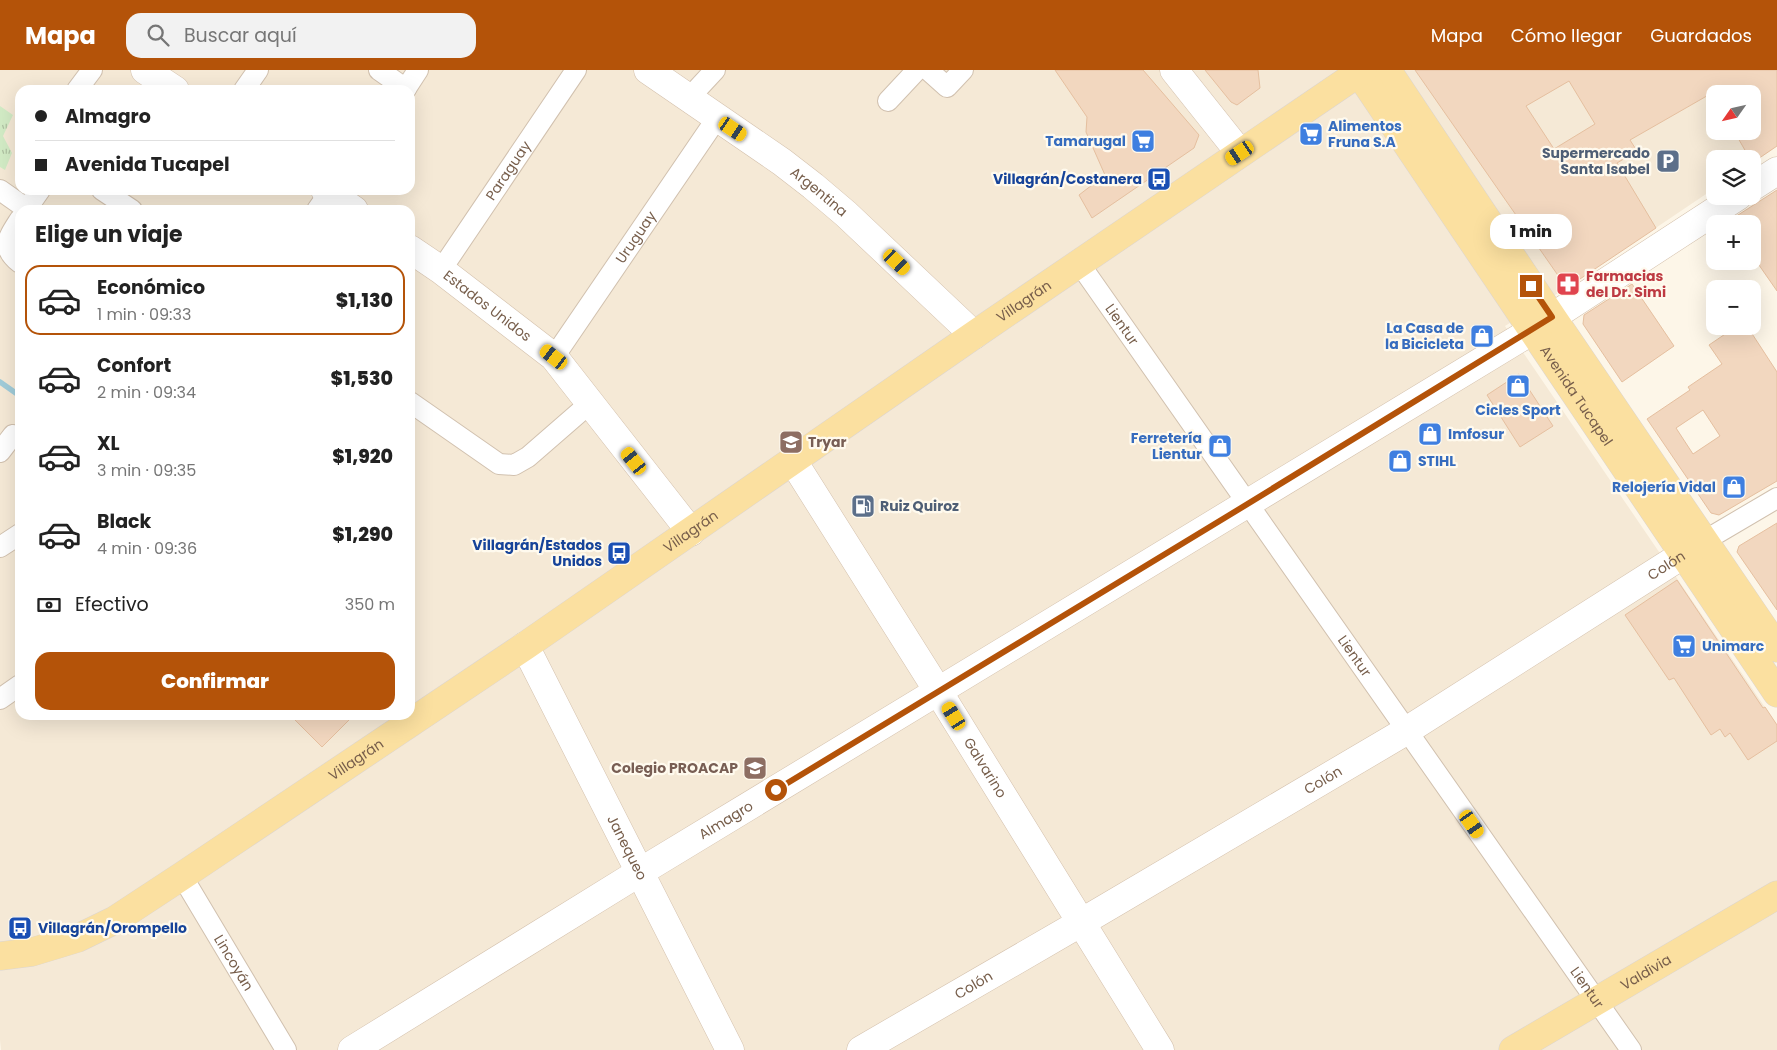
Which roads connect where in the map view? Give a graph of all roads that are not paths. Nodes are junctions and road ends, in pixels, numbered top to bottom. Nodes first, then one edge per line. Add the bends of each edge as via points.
1 (92, 70) edge
2 (145, 70) edge
3 (258, 70) edge
4 (379, 70) edge
5 (418, 70) edge
6 (576, 70) edge
7 (648, 70) edge
8 (714, 70) edge
9 (917, 70) edge
10 (928, 70) edge
11 (963, 70) edge
12 (1174, 70) edge
13 (1387, 70) edge
14 (1361, 72) edge
15 (81, 85) edge
16 (168, 85) edge
17 (248, 85) edge
18 (400, 85) edge
19 (408, 85) edge
20 (689, 98) junction
21 (888, 101) dead end
22 (717, 118) junction
23 (1240, 153) junction
24 (1777, 171) edge
25 (1761, 181) edge
26 (0, 190) edge
27 (110, 195) edge
28 (325, 196) edge
29 (16, 205) edge
30 (124, 205) edge
31 (344, 205) edge
32 (1724, 205) edge
33 (15, 227) edge
34 (415, 252) edge
35 (15, 260) edge
36 (1079, 263) junction
37 (441, 270) junction
38 (1542, 324) junction
39 (974, 335) junction
40 (554, 357) junction
41 (589, 404) junction
42 (415, 405) edge
43 (13, 435) dead end
44 (0, 452) edge
45 (793, 461) junction
46 (1777, 498) edge
47 (1249, 504) junction
48 (691, 532) junction
49 (15, 537) edge
50 (0, 547) edge
51 (1694, 548) junction
52 (525, 646) junction
53 (1777, 648) edge
54 (15, 688) edge
55 (938, 691) junction
56 (1777, 692) edge
57 (0, 699) edge
58 (415, 720) edge
59 (415, 720) edge
60 (1406, 731) junction
61 (640, 872) junction
62 (182, 876) junction
63 (1777, 895) edge
64 (1082, 922) junction
65 (0, 956) edge
66 (1597, 1001) junction
67 (286, 1050) edge
68 (352, 1050) edge
69 (730, 1050) edge
70 (861, 1050) edge
71 (1160, 1050) edge
72 (1513, 1050) edge
73 (1630, 1050) edge

1 - 15 street
2 - 16 main road
3 - 17 street
4 - 18 street
5 - 19 street
6 - 37 street, Paraguay
7 - 20 main road, Argentina
8 - 20 street
9 - 21 street
10 - 11 street via 947,87
12 - 23 main road
13 - 38 main road, Avenida Tucapel
14 - 23 main road, Villagrán
14 - 38 main road, Avenida Tucapel
20 - 22 main road, Argentina
22 - 39 main road, Argentina via 813,186
22 - 40 street, Uruguay
23 - 36 main road, Villagrán
24 - 25 main road
26 - 29 street
27 - 30 street
28 - 31 main road
32 - 38 main road, Almagro
33 - 35 street via 7,239 7,248
34 - 37 main road, Estados Unidos
36 - 39 main road, Villagrán
36 - 47 street, Lientur
37 - 40 main road, Estados Unidos
38 - 47 main road, Almagro
38 - 51 main road, Avenida Tucapel
39 - 45 main road, Villagrán
40 - 41 main road, Estados Unidos
41 - 42 street via 528,457 514,465 499,464
41 - 48 main road, Estados Unidos
43 - 44 street
45 - 48 main road, Villagrán
45 - 55 main road, Galvarino
46 - 51 street, Colón
47 - 55 main road, Almagro
47 - 60 street, Lientur
48 - 52 main road, Villagrán
49 - 50 street
51 - 53 main road, Avenida Tucapel
51 - 56 main road, Avenida Tucapel
51 - 60 main road, Colón
52 - 58 main road, Villagrán
52 - 61 main road, Janequeo
54 - 57 street
55 - 61 main road, Almagro
55 - 64 main road, Galvarino
59 - 62 main road, Villagrán
60 - 64 main road, Colón
60 - 66 street, Lientur
61 - 68 main road, Almagro
61 - 69 main road, Janequeo
62 - 65 main road, Villagrán via 114,920 78,938 32,952
62 - 67 street, Lincoyán
63 - 66 main road, Valdivia
64 - 70 main road, Colón
64 - 71 main road, Galvarino
66 - 72 main road, Valdivia
66 - 73 street, Lientur

